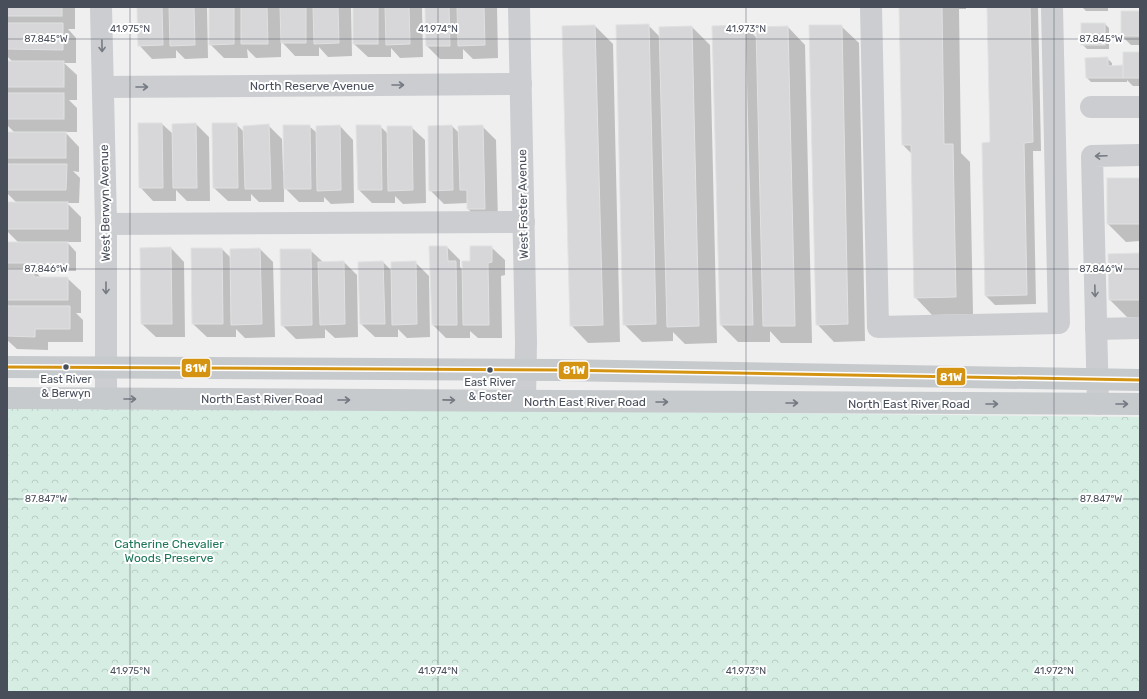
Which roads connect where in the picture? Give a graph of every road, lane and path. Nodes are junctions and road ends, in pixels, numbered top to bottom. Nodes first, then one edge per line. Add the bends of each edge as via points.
1 (102, 7) edge
2 (519, 7) edge
3 (871, 7) edge
4 (1052, 7) edge
5 (520, 84) junction
6 (103, 87) junction
7 (1091, 106) dead end
8 (1140, 107) edge
9 (1140, 155) edge
10 (524, 222) junction
11 (106, 224) junction
12 (1140, 328) edge
13 (1096, 329) junction
14 (7, 368) edge
15 (106, 368) junction
16 (526, 370) junction
17 (1098, 380) junction
18 (1140, 380) edge
19 (7, 398) edge
20 (106, 399) junction
21 (526, 401) junction
22 (1098, 404) junction
23 (1140, 404) edge

1 -> 6 street, West Berwyn Avenue
2 - 5 street, West Foster Avenue
3 - 4 street via 878,327 1059,323
6 -> 5 street, North Reserve Avenue
5 - 10 street, West Foster Avenue
6 - 11 street, West Berwyn Avenue
7 - 8 street
9 -> 13 street via 1092,156
10 - 11 street
10 - 16 street, West Foster Avenue
11 -> 15 street, West Berwyn Avenue
12 - 13 street
13 - 17 street
14 - 15 main road
15 - 16 main road
15 - 20 street, West Berwyn Avenue
16 - 17 main road
16 - 21 street, West Foster Avenue
17 - 18 main road
17 - 22 street
19 - 20 main road, North East River Road
20 -> 21 main road, North East River Road
21 -> 22 main road, North East River Road
22 -> 23 main road, North East River Road

